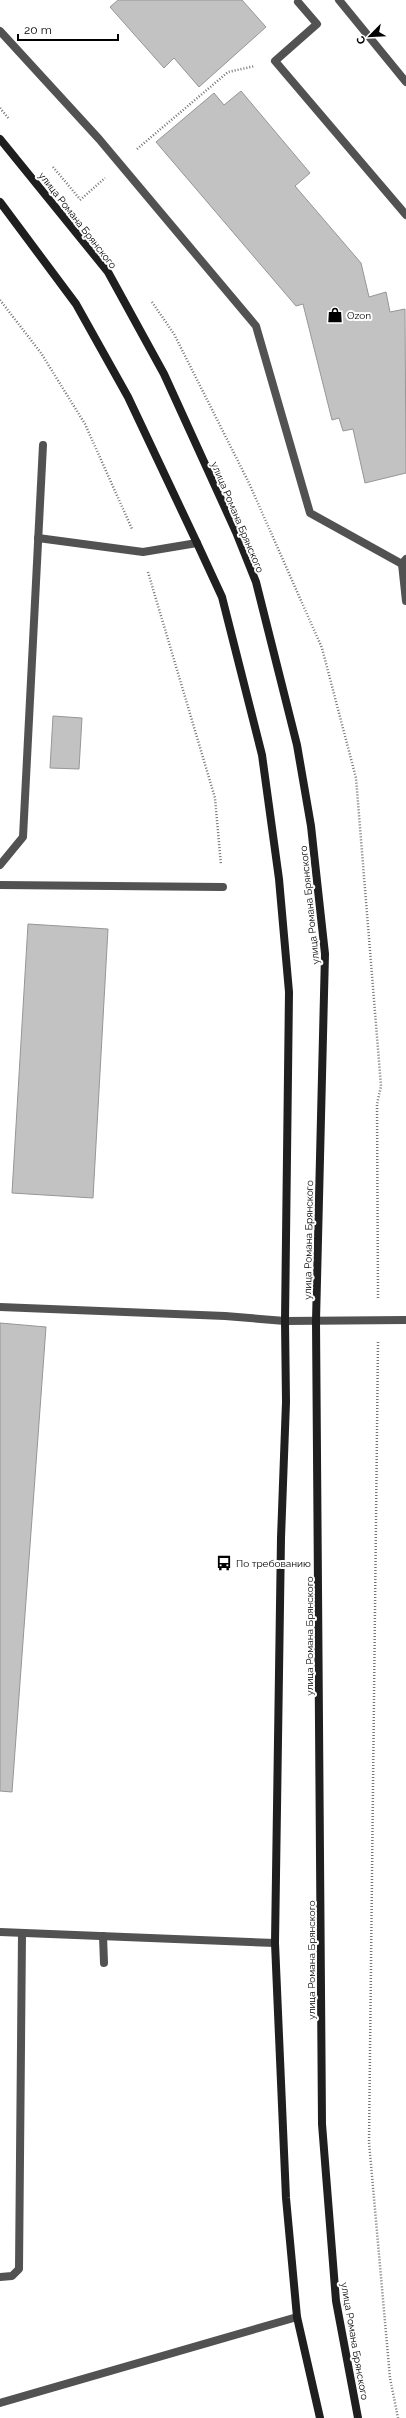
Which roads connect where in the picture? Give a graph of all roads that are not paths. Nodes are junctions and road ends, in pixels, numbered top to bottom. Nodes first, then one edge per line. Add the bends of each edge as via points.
1 (339, 0) edge
2 (298, 1) edge
3 (0, 31) edge
4 (406, 82) edge
5 (0, 139) edge
6 (0, 202) edge
7 (406, 215) edge
8 (44, 445) dead end
9 (38, 538) junction
10 (198, 543) junction
11 (404, 562) edge
12 (406, 601) edge
13 (0, 865) edge
14 (0, 885) edge
15 (223, 886) road end
16 (0, 1307) edge
17 (406, 1320) edge
18 (285, 1321) junction
19 (316, 1321) junction
20 (0, 1932) edge
21 (22, 1934) junction
22 (103, 1936) junction
23 (275, 1943) junction
24 (104, 1963) dead end
25 (0, 2277) edge
26 (297, 2317) junction
27 (0, 2403) edge
28 (320, 2418) edge
29 (358, 2418) edge

1 - 4 street
2 - 7 street via 317,24 275,61
3 - 11 street via 120,164 256,326 310,513
5 - 19 main road, улица Романа Брянского via 108,272 164,374 256,582 297,745 311,826 325,954
6 - 10 main road via 76,304 128,397
8 - 9 street
9 - 10 street via 143,552
9 - 13 street via 23,837
10 - 18 main road via 222,597 262,755 279,879 289,992
11 - 12 street
14 - 15 street
16 - 18 street via 225,1316
17 - 19 street
18 - 19 street
18 - 23 main road via 286,1402 281,1538
19 - 29 main road, улица Романа Брянского via 322,2124 336,2301
20 - 21 street
21 - 22 street
21 - 25 street via 19,2269 12,2276
22 - 23 street
22 - 24 street
23 - 26 main road via 286,2198
26 - 27 street
26 - 28 main road

